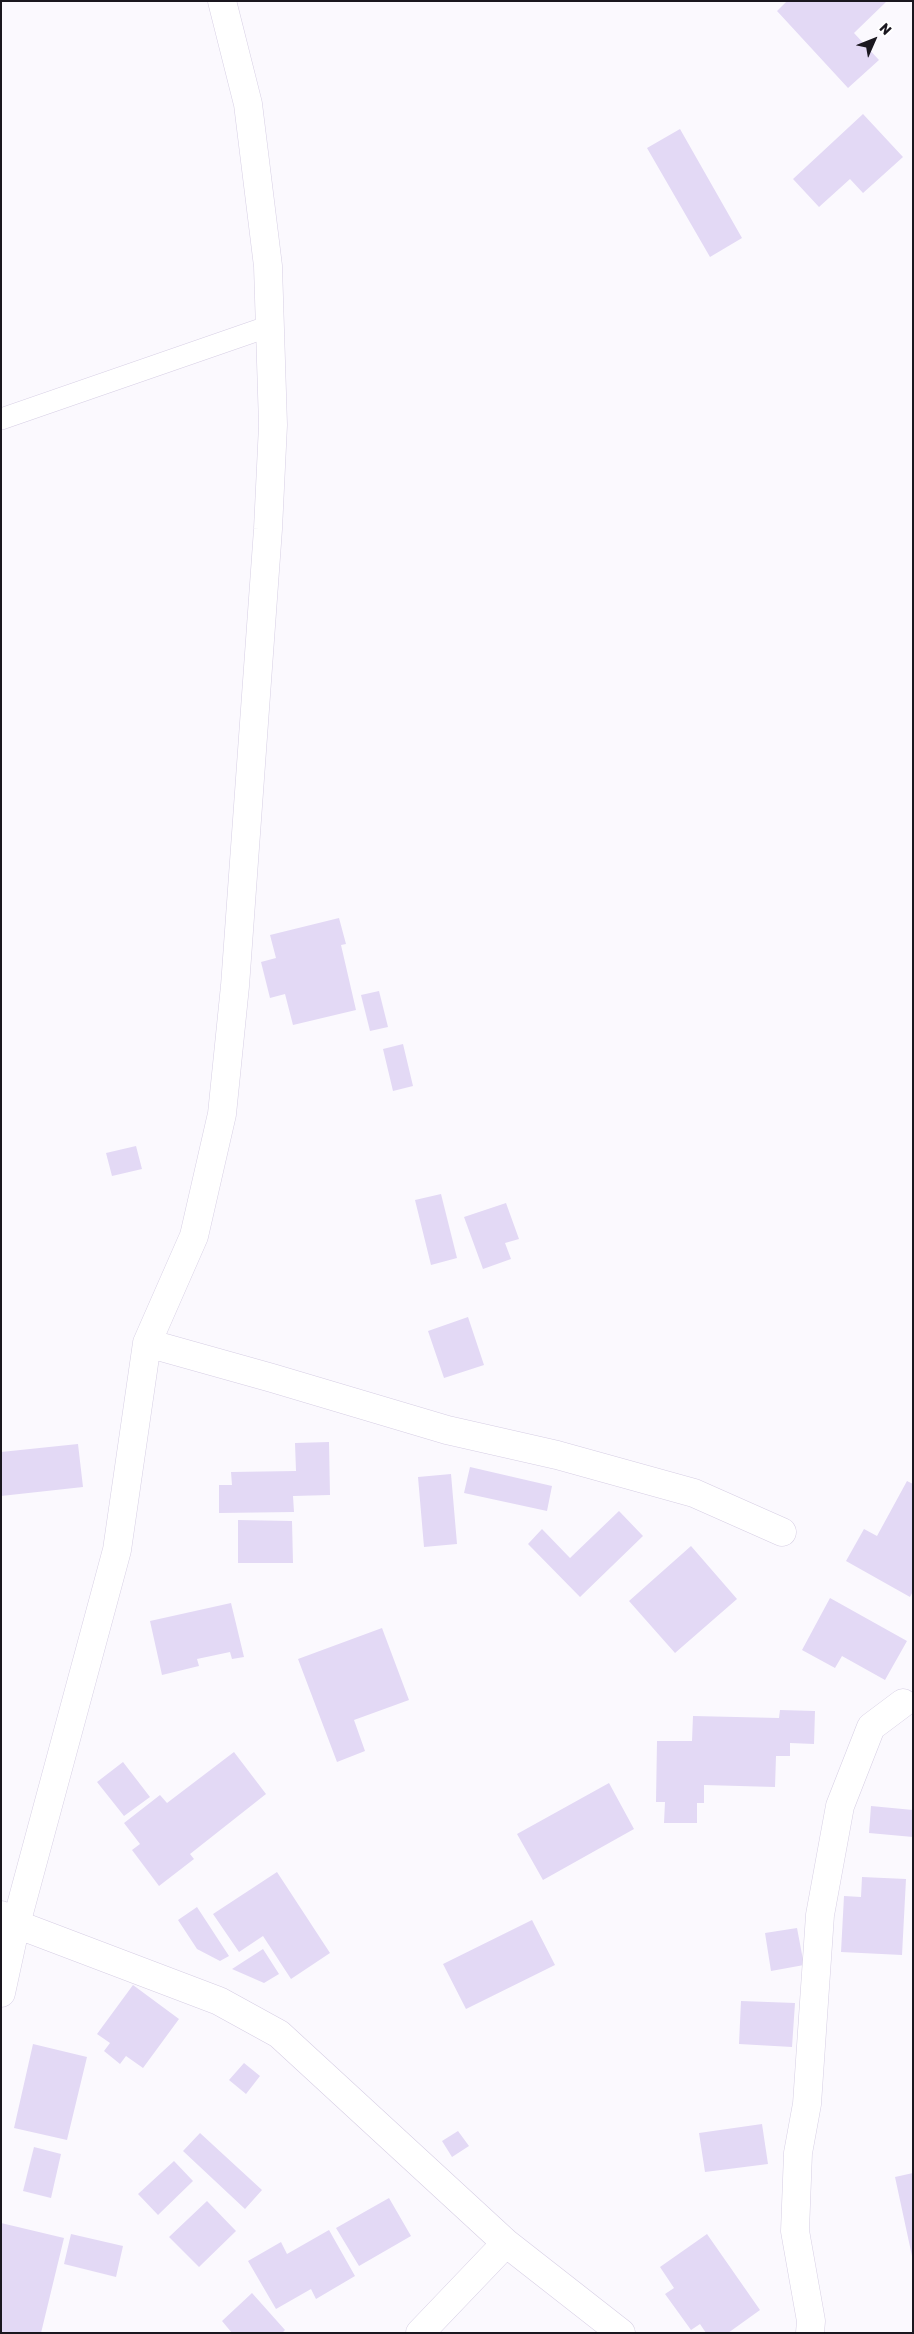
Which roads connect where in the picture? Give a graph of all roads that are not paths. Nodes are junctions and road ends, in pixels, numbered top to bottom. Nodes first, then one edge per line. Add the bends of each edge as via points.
1 (222, 1) edge
2 (270, 326) junction
3 (1, 419) edge
4 (147, 1343) junction
5 (782, 1532) dead end
6 (902, 1703) dead end
7 (9, 1920) edge
8 (1, 1993) edge
9 (506, 2243) junction
10 (420, 2333) edge
11 (622, 2333) edge
12 (810, 2333) edge

1 - 2 street via 248,104 268,266
2 - 3 lane
2 - 4 street via 272,425 268,528 235,986 222,1114 194,1236
4 - 5 street via 446,1430 557,1455 694,1493
4 - 7 street via 117,1550
6 - 12 street via 871,1727 840,1806 820,1915 808,2104 798,2153 795,2231 812,2321
7 - 8 street
7 - 9 street via 219,2001 279,2034
9 - 10 street
9 - 11 street

